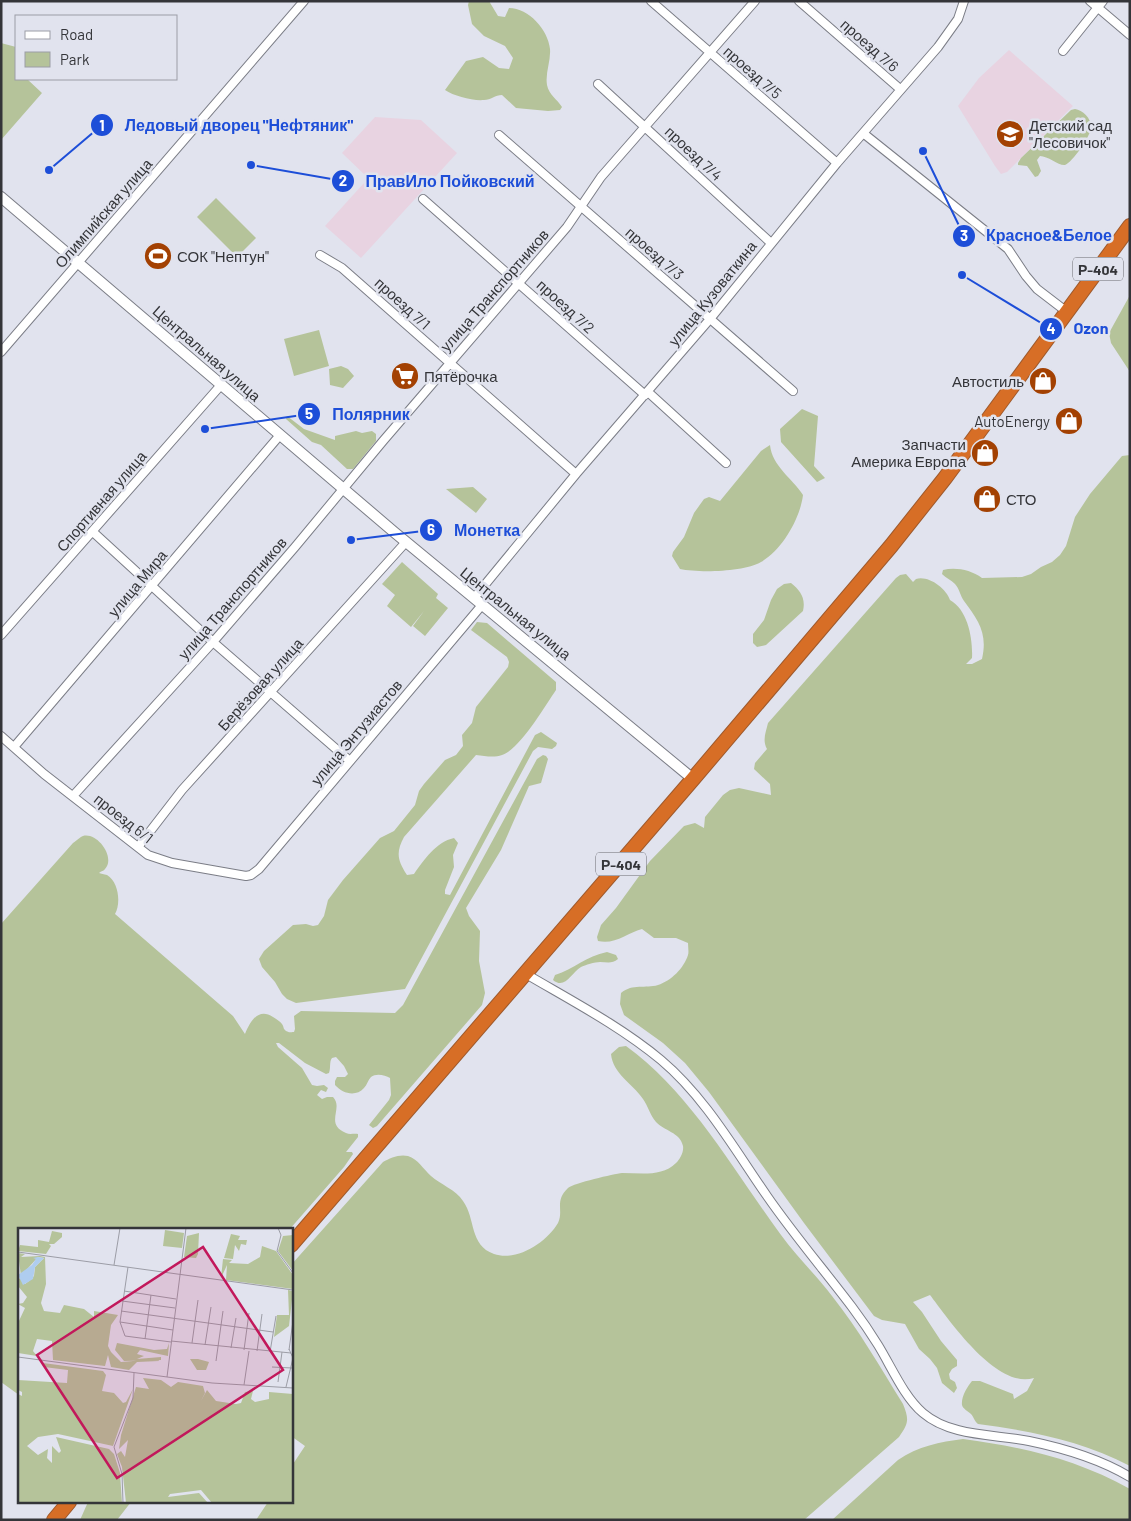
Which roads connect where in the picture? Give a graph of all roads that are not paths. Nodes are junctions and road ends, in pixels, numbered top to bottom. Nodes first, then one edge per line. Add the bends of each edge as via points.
1 (304, 1) edge
2 (651, 1) edge
3 (755, 1) edge
4 (799, 1) edge
5 (956, 1) edge
6 (1090, 1) edge
7 (963, 4) edge
8 (1100, 4) edge
9 (1130, 35) edge
10 (1063, 51) dead end
11 (710, 53) junction
12 (598, 84) dead end
13 (900, 89) junction
14 (645, 126) junction
15 (863, 132) junction
16 (499, 135) dead end
17 (837, 164) junction
18 (1, 197) edge
19 (423, 199) dead end
20 (581, 207) junction
21 (1130, 226) edge
22 (771, 243) junction
23 (320, 256) dead end
24 (78, 263) junction
25 (520, 283) junction
26 (1067, 312) junction
27 (710, 319) junction
28 (1, 352) edge
29 (450, 363) junction
30 (221, 385) junction
31 (793, 391) dead end
32 (646, 393) junction
33 (280, 435) junction
34 (726, 463) dead end
35 (576, 474) junction
36 (343, 488) junction
37 (93, 532) junction
38 (406, 542) junction
39 (152, 587) junction
40 (478, 601) junction
41 (1, 635) edge
42 (213, 642) junction
43 (271, 692) junction
44 (1, 736) edge
45 (14, 747) junction
46 (350, 761) junction
47 (693, 779) junction
48 (73, 796) junction
49 (138, 847) junction
50 (251, 876) joint
51 (526, 974) junction
52 (292, 1244) edge
53 (1130, 1477) edge
54 (67, 1504) edge
55 (54, 1520) edge

1 - 24 street, Олимпийская улица
2 - 11 street, проезд 7/5
3 - 11 street, улица Транспортников
4 - 13 street, проезд 7/6
5 - 7 street
6 - 8 street
7 - 13 street, улица Кузоваткина via 950,31
8 - 9 street
8 - 10 street
11 - 14 street, улица Транспортников
11 - 17 street, проезд 7/5
12 - 14 street, проезд 7/4
13 - 15 street, улица Кузоваткина
14 - 20 street, улица Транспортников via 601,177
14 - 22 street, проезд 7/4
15 - 17 street, улица Кузоваткина
15 - 26 street via 1008,249 1030,282
16 - 20 street, проезд 7/3
17 - 22 street, улица Кузоваткина
18 - 24 street, Центральная улица
19 - 25 street, проезд 7/2
20 - 25 street, улица Транспортников
20 - 27 street, проезд 7/3
21 - 26 highway, Р-404
22 - 27 street, улица Кузоваткина
23 - 29 street, проезд 7/1 via 342,268
24 - 28 street, Олимпийская улица
24 - 30 street, Центральная улица
25 - 29 street, улица Транспортников
25 - 32 street, проезд 7/2
26 - 47 highway, Р-404 via 920,510
27 - 31 street, проезд 7/3
27 - 32 street, улица Кузоваткина
29 - 35 street, проезд 7/1
29 - 36 street, улица Транспортников
30 - 33 street, Центральная улица
30 - 37 street, Спортивная улица
32 - 34 street, проезд 7/2
32 - 35 street, улица Кузоваткина
33 - 36 street, Центральная улица
33 - 39 street, улица Мира
35 - 40 street, улица Кузоваткина
36 - 38 street, Центральная улица
36 - 42 street, улица Транспортников
37 - 39 street
37 - 41 street, Спортивная улица
38 - 40 street, Центральная улица
38 - 43 street, Берёзовая улица
39 - 42 street
39 - 45 street, улица Мира
40 - 46 street, улица Энтузиастов
40 - 47 street, Центральная улица
42 - 43 street
42 - 48 street, улица Транспортников
43 - 46 street
43 - 49 street, Берёзовая улица via 182,790
44 - 45 street, проезд 6/1
45 - 48 street, проезд 6/1
46 - 50 street, улица Энтузиастов
47 - 51 highway, Р-404
48 - 49 street, проезд 6/1
49 - 50 street, проезд 6/1 via 163,860
51 - 52 highway, Р-404
51 - 53 street via 638,1043 684,1082 784,1220 853,1308 896,1377 922,1412 934,1422 1063,1449
54 - 55 highway

